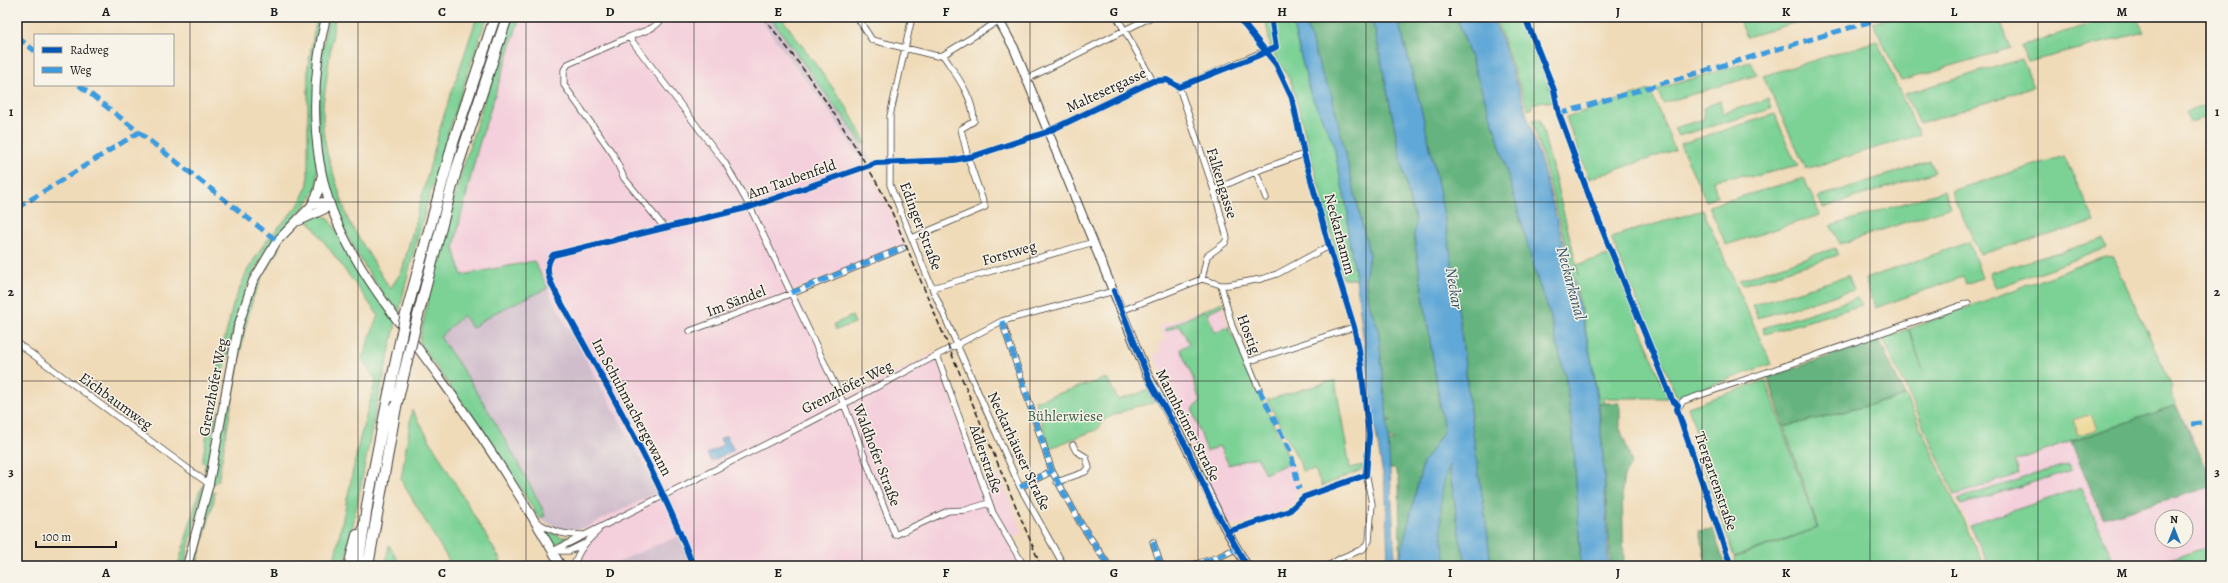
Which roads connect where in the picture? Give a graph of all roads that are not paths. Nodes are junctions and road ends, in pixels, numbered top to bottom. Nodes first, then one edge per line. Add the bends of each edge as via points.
1 (326, 17) edge
2 (495, 17) edge
3 (506, 17) edge
4 (663, 17) edge
5 (856, 17) edge
6 (912, 17) edge
7 (1117, 17) edge
8 (1151, 17) edge
9 (1238, 17) edge
10 (1001, 18) edge
11 (1124, 31) junction
12 (629, 37) junction
13 (904, 49) junction
14 (1265, 51) junction
15 (943, 55) junction
16 (1027, 79) junction
17 (1153, 80) junction
18 (1178, 87) junction
19 (1047, 132) junction
20 (1304, 154) junction
21 (968, 158) junction
22 (890, 161) junction
23 (322, 171) junction
24 (1256, 172) junction
25 (1214, 190) junction
26 (1266, 198) dead end
27 (330, 205) junction
28 (311, 206) junction
29 (750, 207) junction
30 (317, 213) junction
31 (337, 223) junction
32 (293, 224) junction
33 (664, 227) junction
34 (912, 238) junction
35 (1094, 242) junction
36 (1329, 246) junction
37 (903, 248) dead end
38 (548, 262) joint
39 (1202, 279) junction
40 (1221, 285) junction
41 (932, 288) junction
42 (1114, 291) junction
43 (791, 293) junction
44 (1968, 303) dead end
45 (1121, 311) junction
46 (1002, 321) junction
47 (1354, 327) junction
48 (690, 331) dead end
49 (17, 343) edge
50 (956, 344) junction
51 (937, 355) junction
52 (1247, 362) junction
53 (1260, 389) dead end
54 (844, 404) junction
55 (1073, 445) dead end
56 (1052, 472) junction
57 (1366, 475) junction
58 (1057, 482) junction
59 (209, 484) junction
60 (1020, 486) junction
61 (664, 496) junction
62 (368, 500) junction
63 (989, 503) junction
64 (537, 522) junction
65 (601, 528) junction
66 (1228, 532) junction
67 (583, 535) junction
68 (1153, 542) dead end
69 (584, 544) junction
70 (1237, 548) junction
71 (552, 551) junction
72 (1212, 559) junction
73 (369, 563) edge
74 (187, 566) edge
75 (349, 566) edge
76 (358, 566) edge
77 (561, 566) edge
78 (574, 566) edge
79 (693, 566) edge
80 (1024, 566) edge
81 (1064, 566) edge
82 (1109, 566) edge
83 (1161, 566) edge
84 (1189, 566) edge
85 (1214, 566) edge
86 (1247, 566) edge
87 (1328, 566) edge
88 (1731, 566) edge

1 - 23 main road via 318,66 316,99
2 - 62 highway, bridge via 453,143 405,318
3 - 73 highway, bridge via 449,192 415,327 396,407
4 - 12 street via 661,22 653,27
5 - 13 street via 872,40
6 - 13 street, Edinger Straße
7 - 11 street
8 - 11 street
9 - 14 street, Neckarhamm
10 - 15 street
10 - 16 main road, Mannheimer Straße
11 - 16 street
11 - 17 street
12 - 29 street, Am Taubenfeld via 722,158
12 - 33 street via 568,64 564,70 564,85 613,154 624,178
13 - 15 street
13 - 22 street, Edinger Straße via 890,111
14 - 18 street
14 - 20 street, Neckarhamm via 1276,64 1289,92
15 - 21 street via 967,94 974,111 974,120 961,129
16 - 19 main road, Mannheimer Straße
17 - 18 street, Maltesergasse via 1167,80
17 - 19 street, Maltesergasse
18 - 25 street, Falkengasse
19 - 21 street, Am Taubenfeld
19 - 35 main road, Mannheimer Straße
20 - 24 street
20 - 36 street, Neckarhamm
21 - 22 street, Am Taubenfeld
21 - 34 street via 985,207
22 - 29 street, Am Taubenfeld via 822,180
22 - 34 street, Edinger Straße via 890,185
23 - 27 main road
23 - 28 main road via 318,192
24 - 25 street
24 - 26 street
25 - 39 street, Falkengasse via 1227,238 1225,243 1207,256
27 - 28 main road via 322,202
27 - 30 main road, Grenzhöfer Weg
27 - 31 main road
28 - 32 main road, Grenzhöfer Weg
29 - 33 street, Am Taubenfeld
29 - 43 street, Waldhofer Straße
30 - 31 main road via 329,215
30 - 32 main road, Grenzhöfer Weg
31 - 64 main road via 370,279 494,454
32 - 59 main road, Grenzhöfer Weg via 264,260 245,305 238,327
33 - 38 street, Am Taubenfeld via 562,251 553,255
34 - 41 street, Edinger Straße
35 - 41 street, Forstweg
35 - 42 main road, Mannheimer Straße
36 - 40 street via 1277,274
36 - 47 street, Neckarhamm
37 - 43 street
38 - 61 street, Im Schuhmachergewann via 547,271 558,297 629,426
39 - 40 street
39 - 45 street
40 - 52 street, Hostig via 1232,326
41 - 50 street, Edinger Straße
42 - 45 main road, Mannheimer Straße
42 - 46 street, Grenzhöfer Weg
43 - 48 street, Im Sändel
43 - 54 street, Waldhofer Straße
44 - 88 street, Tiergartenstraße via 1683,401 1678,405 1677,409
45 - 66 main road, Mannheimer Straße via 1150,382 1186,446
46 - 50 street, Grenzhöfer Weg
46 - 56 street
47 - 52 street
47 - 57 street, Neckarhamm via 1369,436
49 - 59 street, Eichbaumweg
50 - 51 street, Grenzhöfer Weg
50 - 60 street, Neckarhäuser Straße
51 - 54 street, Grenzhöfer Weg
51 - 63 street, Adlerstraße
52 - 53 street, Hostig
54 - 61 street, Grenzhöfer Weg
54 - 63 street, Waldhofer Straße via 895,535 948,511 966,510
55 - 58 street via 1076,451 1086,457 1089,468
56 - 58 street
56 - 60 street
57 - 66 street via 1304,497 1284,513
57 - 87 street, Neckarhamm via 1372,504 1368,545 1363,550
58 - 82 street
59 - 74 main road, Grenzhöfer Weg
60 - 81 street, Neckarhäuser Straße
61 - 65 street, Grenzhöfer Weg
61 - 79 street, Im Schuhmachergewann
62 - 75 highway
62 - 76 highway
63 - 80 street, Adlerstraße
64 - 67 street, Grenzhöfer Weg via 551,531
64 - 71 main road
65 - 67 street, Grenzhöfer Weg
65 - 69 street, Grenzhöfer Weg
66 - 70 main road, Mannheimer Straße
67 - 71 street, Grenzhöfer Weg
68 - 83 street
69 - 71 street, Grenzhöfer Weg via 569,551
69 - 78 street, Grenzhöfer Weg
70 - 72 street
70 - 86 main road, Mannheimer Straße
71 - 77 main road
72 - 84 street
72 - 85 street

